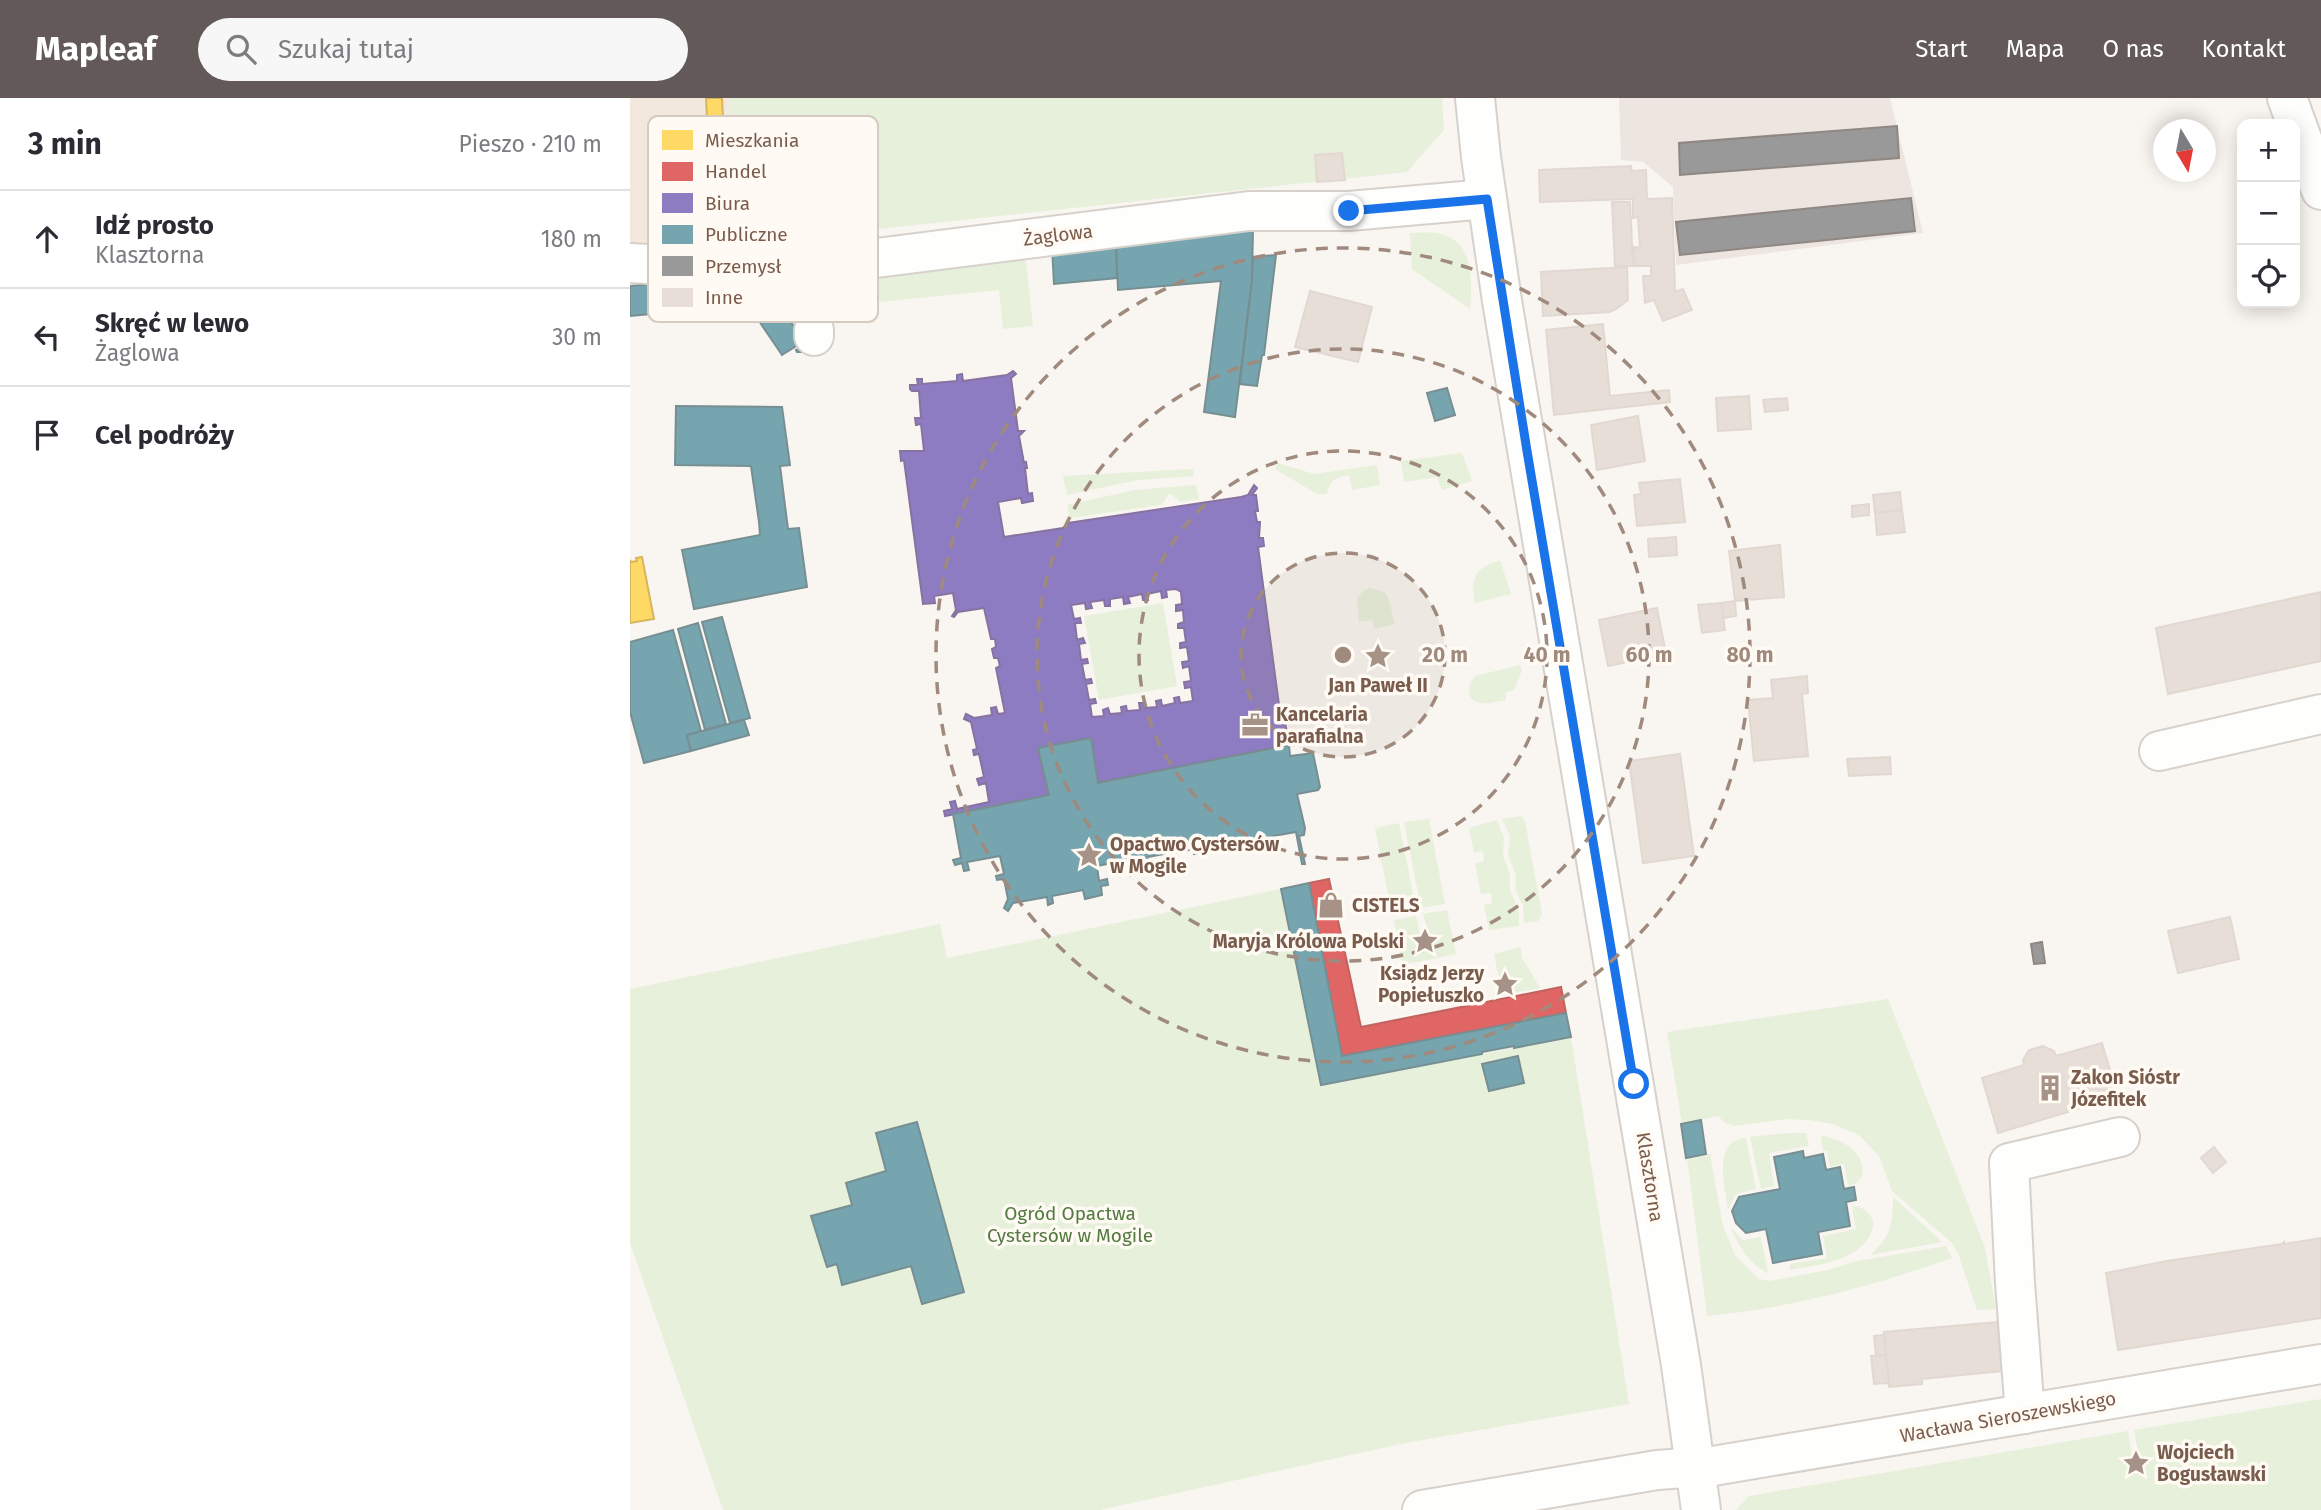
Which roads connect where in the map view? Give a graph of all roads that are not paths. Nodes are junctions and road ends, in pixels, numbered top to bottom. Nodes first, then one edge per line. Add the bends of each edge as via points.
1 (1475, 98) edge
2 (2287, 98) edge
3 (2321, 190) edge
4 (1487, 199) junction
5 (878, 258) edge
6 (630, 263) edge
7 (648, 264) edge
8 (2321, 714) edge
9 (2159, 751) dead end
10 (2120, 1137) dead end
11 (2321, 1364) edge
12 (2025, 1414) junction
13 (1696, 1469) junction
14 (1422, 1510) edge
15 (1701, 1510) edge

1 - 4 street, Klasztorna
2 - 3 street
4 - 5 street, Żaglowa via 1349,211 1249,211
4 - 13 street, Klasztorna
6 - 7 street, Żaglowa
8 - 9 street
10 - 12 street via 2009,1163
11 - 12 street, Wacława Sieroszewskiego
12 - 13 street, Wacława Sieroszewskiego
13 - 14 street, Wacława Sieroszewskiego via 1657,1470
13 - 15 street, Klasztorna

